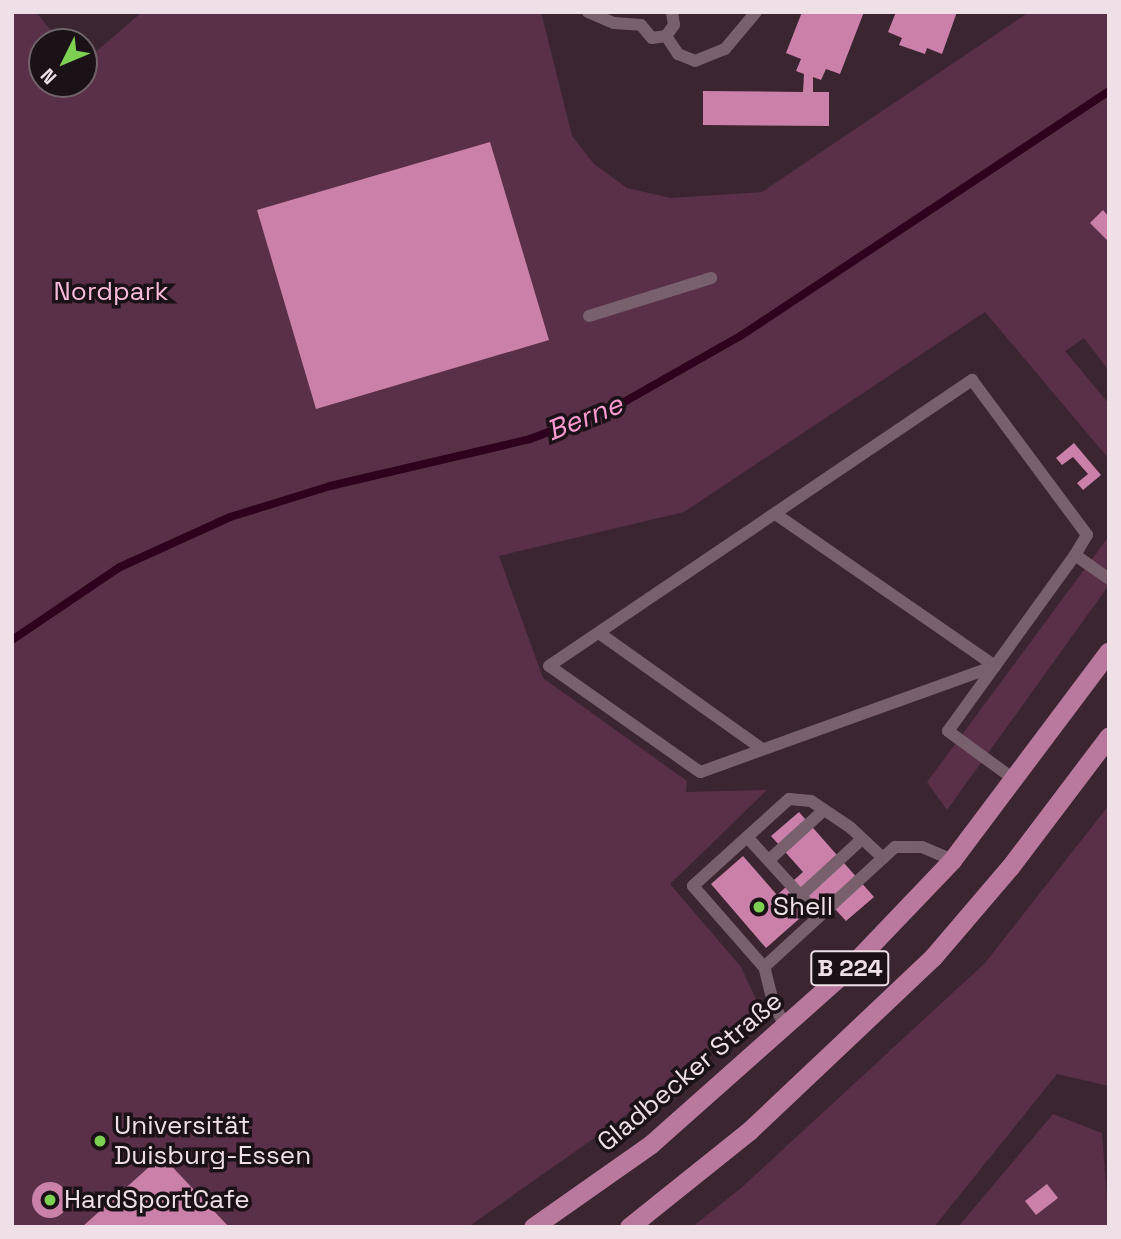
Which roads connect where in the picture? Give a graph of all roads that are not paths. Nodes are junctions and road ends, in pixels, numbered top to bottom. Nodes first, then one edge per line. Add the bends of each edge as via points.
1 (588, 12) edge
2 (672, 12) edge
3 (756, 12) edge
4 (642, 19) edge
5 (666, 36) junction
6 (711, 278) dead end
7 (589, 316) dead end
8 (777, 515) junction
9 (1075, 555) junction
10 (1109, 579) edge
11 (600, 633) junction
12 (1109, 652) edge
13 (995, 666) junction
14 (1109, 736) edge
15 (762, 749) junction
16 (1015, 780) junction
17 (824, 810) junction
18 (747, 837) junction
19 (862, 839) junction
20 (883, 859) junction
21 (769, 860) junction
22 (952, 860) junction
23 (800, 895) junction
24 (819, 916) junction
25 (764, 967) junction
26 (786, 1028) junction
27 (533, 1227) edge
28 (629, 1227) edge

1 - 4 lane via 614,23
2 - 5 lane via 674,25
3 - 5 lane via 725,49 703,61 678,54
4 - 5 lane via 652,38
6 - 7 lane
8 - 9 lane via 972,380 1087,535
8 - 11 lane
8 - 13 lane
9 - 10 lane
9 - 13 lane
11 - 15 lane
11 - 15 lane via 548,666 700,772
12 - 16 main road, Gladbecker Straße / B 224
13 - 15 lane
13 - 16 lane via 948,731
14 - 28 main road, B 224 via 1010,867 933,957 749,1131
16 - 22 main road, Gladbecker Straße / B 224
17 - 18 lane via 811,801 789,799
17 - 19 lane
17 - 21 lane
18 - 21 lane
18 - 25 lane via 693,886
19 - 20 lane
19 - 23 lane
20 - 22 lane via 895,848 922,847
20 - 24 lane
21 - 23 lane
22 - 26 main road, Gladbecker Straße / B 224
23 - 24 lane
24 - 25 lane
25 - 26 lane
26 - 27 main road, Gladbecker Straße / B 224 via 651,1144

